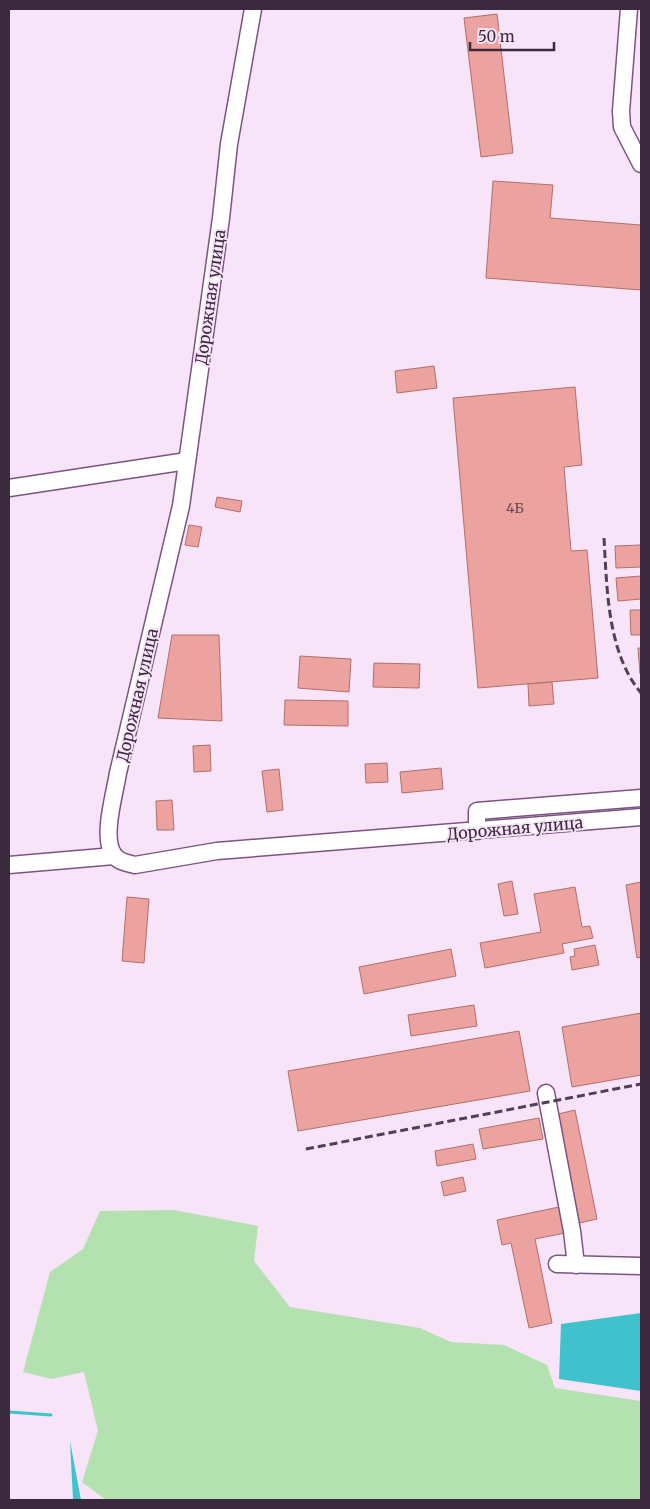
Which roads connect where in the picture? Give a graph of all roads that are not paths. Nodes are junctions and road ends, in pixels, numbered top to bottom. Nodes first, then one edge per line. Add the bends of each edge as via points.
1 (253, 9) edge
2 (629, 9) edge
3 (641, 164) edge
4 (187, 461) junction
5 (9, 488) edge
6 (641, 798) edge
7 (641, 817) edge
8 (477, 831) junction
9 (114, 856) junction
10 (9, 865) edge
11 (546, 1093) dead end
12 (557, 1264) dead end
13 (576, 1264) junction
14 (641, 1266) edge

1 - 4 street, Дорожная улица via 229,144
2 - 3 street via 622,127
4 - 5 street
4 - 9 street, Дорожная улица via 181,506 118,773 108,839
6 - 8 street via 477,811
7 - 8 street, Дорожная улица
8 - 9 street, Дорожная улица via 217,851 135,865
9 - 10 street
11 - 13 street
12 - 13 street
13 - 14 street

